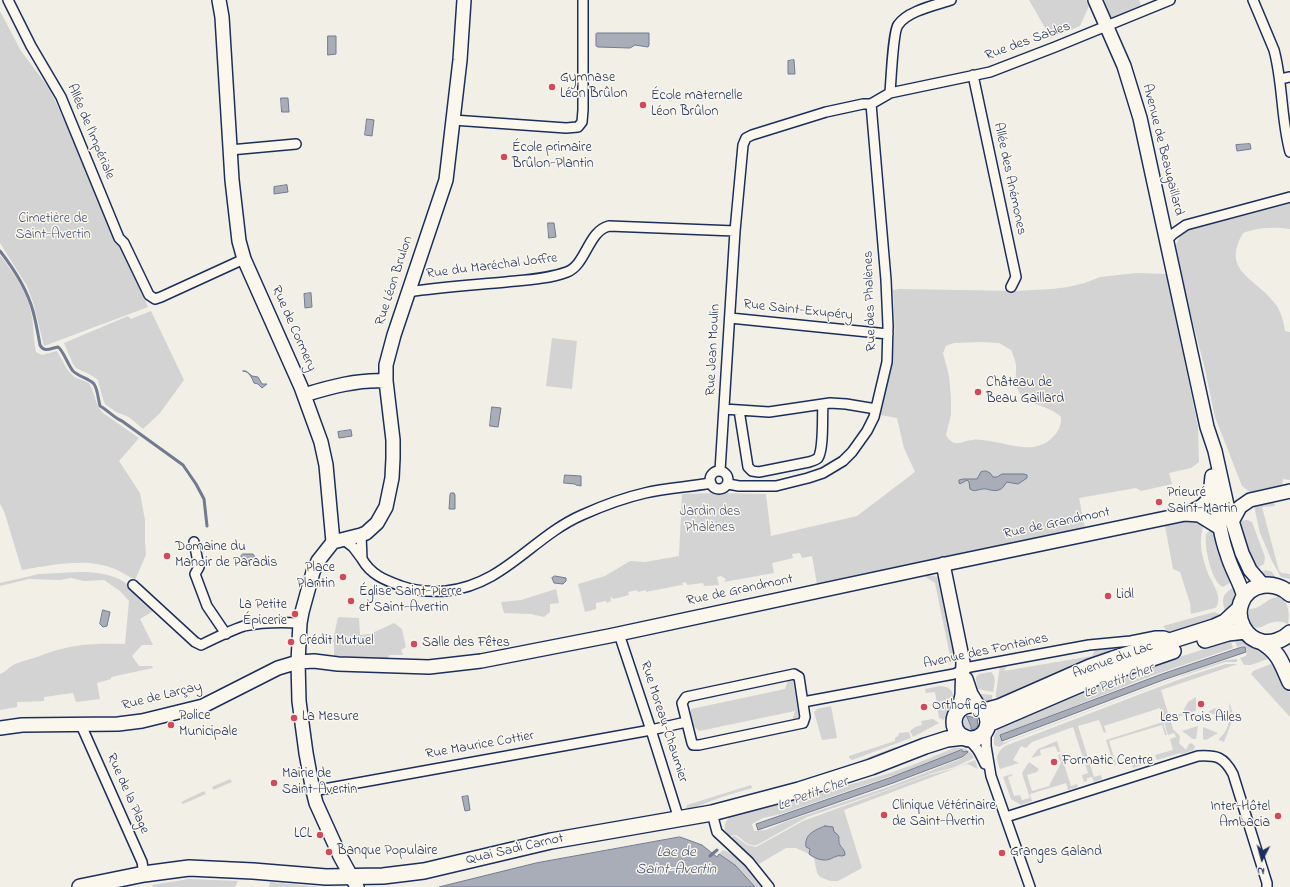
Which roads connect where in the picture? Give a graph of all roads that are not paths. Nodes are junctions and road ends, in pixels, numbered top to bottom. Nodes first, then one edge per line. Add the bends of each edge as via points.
1 (8, 0) edge
2 (219, 0) edge
3 (464, 0) edge
4 (583, 0) edge
5 (951, 0) edge
6 (1095, 0) edge
7 (1170, 0) edge
8 (1257, 2) edge
9 (1106, 26) junction
10 (973, 75) junction
11 (1290, 77) edge
12 (1280, 80) junction
13 (890, 93) junction
14 (871, 104) junction
15 (453, 120) junction
16 (296, 144) dead end
17 (230, 150) junction
18 (1290, 152) edge
19 (1290, 197) edge
20 (735, 231) junction
21 (1167, 240) junction
22 (244, 258) junction
23 (1011, 287) dead end
24 (408, 292) junction
25 (1183, 313) junction
26 (730, 318) junction
27 (888, 334) junction
28 (386, 381) junction
29 (304, 395) junction
30 (823, 404) junction
31 (724, 409) junction
32 (876, 409) junction
33 (739, 410) junction
34 (720, 471) junction
35 (1212, 476) junction
36 (711, 483) junction
37 (728, 484) junction
38 (1290, 491) edge
39 (1224, 492) junction
40 (1250, 500) junction
41 (1185, 514) junction
42 (1233, 520) junction
43 (1220, 528) junction
44 (361, 535) junction
45 (338, 541) junction
46 (194, 542) dead end
47 (362, 559) junction
48 (943, 564) junction
49 (133, 585) dead end
50 (1263, 585) junction
51 (1290, 594) edge
52 (1242, 603) junction
53 (300, 623) junction
54 (1245, 631) junction
55 (1290, 633) edge
56 (226, 634) junction
57 (619, 634) junction
58 (1174, 640) junction
59 (1262, 642) junction
60 (298, 662) junction
61 (963, 670) junction
62 (1290, 682) edge
63 (803, 702) junction
64 (957, 715) junction
65 (984, 718) junction
66 (686, 722) junction
67 (81, 725) junction
68 (0, 728) edge
69 (651, 730) junction
70 (965, 737) junction
71 (915, 749) junction
72 (992, 776) junction
73 (313, 791) junction
74 (712, 813) junction
75 (1006, 817) junction
76 (679, 819) junction
77 (144, 874) junction
78 (354, 882) edge
79 (80, 887) edge
80 (769, 887) edge
81 (1030, 887) edge
82 (1267, 887) edge

1 - 22 street, Allée de l'Impériale via 61,97 119,238 124,243 149,294 155,299 161,297
2 - 17 main road, Rue de Cormery
3 - 15 main road, Rue Léon Brulon
4 - 15 street via 583,110 582,122 578,127
5 - 13 street via 915,12 897,25
6 - 9 main road, Avenue de Beaugaillard
7 - 9 street, Rue des Sables
8 - 12 street via 1274,50
9 - 10 street, Rue des Sables via 1056,48 990,72
9 - 21 main road, Avenue de Beaugaillard via 1124,66 1140,118
10 - 13 street, Rue des Sables
10 - 23 street, Allée des Anémones via 1016,277
11 - 12 street
12 - 18 street via 1284,124
13 - 14 street
14 - 20 street via 826,112 746,138 743,145
14 - 27 street, Rue des Phalènes
15 - 24 main road, Rue Léon Brulon via 446,180
16 - 17 street
17 - 22 main road, Rue de Cormery via 239,241
19 - 21 street via 1186,225
20 - 24 street, Rue du Maréchal Joffre via 609,226 597,233 575,266 568,272 525,280
20 - 26 street, Rue Jean Moulin
21 - 25 main road, Avenue de Beaugaillard
22 - 29 main road, Rue de Cormery
24 - 28 main road, Rue Léon Brulon via 388,354
25 - 35 main road, Avenue de Beaugaillard
25 - 39 main road, Avenue de Beaugaillard via 1207,427
26 - 27 street, Rue Saint-Exupéry
26 - 31 street, Rue Jean Moulin
27 - 32 street, Rue des Phalènes via 887,362
28 - 29 main road via 363,382
28 - 44 main road, Rue Léon Brulon via 393,440 391,484 386,507 380,518
29 - 45 main road, Rue de Cormery via 321,442
30 - 32 street
30 - 33 street via 773,411
30 - 33 street via 821,447 818,457 809,462 759,472 748,467
31 - 33 street
31 - 34 street, Rue Jean Moulin
32 - 37 street, Rue des Phalènes via 867,431 852,452 823,473 776,486
34 - 36 street via 712,474
34 - 37 street via 727,475
35 - 41 main road, Rue de Grandmont via 1209,499 1199,508
35 - 43 main road, Avenue de Beaugaillard
36 - 37 street via 719,489
36 - 47 street via 645,493 610,503 579,516 554,530 490,578 462,588 440,591 409,588 378,576 370,571
38 - 40 main road
39 - 40 main road via 1234,498
39 - 42 main road, Avenue de Beaugaillard
40 - 42 main road via 1240,507
41 - 43 main road, Rue de Grandmont via 1199,516
41 - 48 main road, Rue de Grandmont
42 - 50 main road, Avenue de Beaugaillard via 1245,560
43 - 52 main road, Avenue de Beaugaillard via 1227,555 1241,587
44 - 45 main road, Rue Léon Brulon
44 - 47 street
45 - 47 street via 353,547
45 - 53 main road via 318,562 313,572
46 - 56 street via 199,567 194,574 206,606
48 - 57 main road, Rue de Grandmont
48 - 61 main road
49 - 56 street via 195,642 201,645
50 - 51 main road via 1278,586
50 - 52 main road, Avenue du Lac via 1249,592
52 - 54 main road via 1239,617
52 - 58 main road, Avenue du Lac via 1220,625
53 - 56 street via 272,622 244,626
53 - 60 main road
54 - 59 main road
54 - 65 main road, Avenue du Lac via 1228,633
55 - 59 main road via 1279,641
57 - 60 main road, Rue de Grandmont via 481,661 429,667
57 - 69 street, Rue Moreau-Chaumier
58 - 61 street, Avenue des Fontaines via 1156,636 1089,645
58 - 65 main road, Avenue du Lac via 1090,667 999,707
59 - 62 main road via 1271,647 1279,658
60 - 67 main road, Rue de Larçay via 278,668 203,706 134,723
60 - 73 main road via 299,701
61 - 63 street, Avenue des Fontaines via 954,674
61 - 64 main road via 962,695
61 - 65 main road via 971,694
63 - 66 street via 805,717 800,724 699,745 692,743
63 - 66 street via 799,677 794,674 686,697 682,703
64 - 65 main road via 962,708 973,706
64 - 70 main road via 957,730
64 - 71 main road via 943,731
65 - 70 main road via 982,735 969,739
65 - 72 street
66 - 69 street, Rue Maurice Cottier
67 - 68 main road, Rue de Larçay via 22,725
67 - 77 street, Rue de la Plage via 142,862
69 - 73 street, Rue Maurice Cottier
69 - 76 street, Rue Moreau-Chaumier
70 - 71 main road via 947,739
70 - 72 street via 978,749
71 - 74 main road via 841,777
72 - 75 street
73 - 78 main road via 316,803
74 - 76 main road
74 - 80 street via 717,832 749,862
75 - 81 street
75 - 82 street via 1198,756 1215,756 1228,764 1233,774
76 - 78 main road, Quai Sadi Carnot via 551,842 424,871
77 - 78 main road, Quai Sadi Carnot via 201,868 326,877
77 - 79 main road, Quai Sadi Carnot

